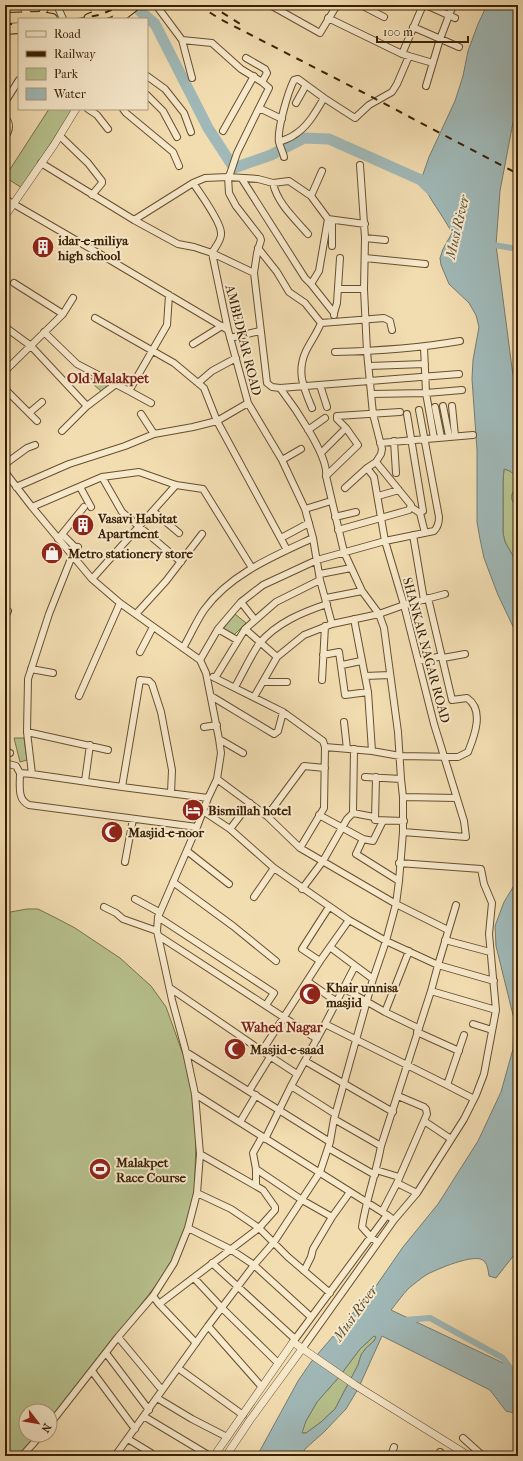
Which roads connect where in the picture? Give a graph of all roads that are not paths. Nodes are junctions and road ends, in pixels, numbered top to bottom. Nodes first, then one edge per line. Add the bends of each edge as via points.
1 (20, 5) edge
2 (47, 5) edge
3 (57, 5) edge
4 (92, 5) edge
5 (120, 5) edge
6 (135, 5) edge
7 (156, 5) edge
8 (270, 5) edge
9 (337, 5) edge
10 (361, 5) edge
11 (453, 5) edge
12 (422, 6) edge
13 (448, 16) junction
14 (29, 17) junction
15 (384, 17) dead end
16 (5, 18) edge
17 (40, 18) joint
18 (63, 18) edge
19 (94, 18) edge
20 (118, 18) edge
21 (328, 18) junction
22 (455, 18) dead end
23 (413, 27) junction
24 (18, 28) edge
25 (5, 29) edge
26 (182, 40) junction
27 (440, 40) junction
28 (459, 47) dead end
29 (402, 54) junction
30 (409, 56) junction
31 (246, 58) dead end
32 (433, 63) junction
33 (254, 76) junction
34 (148, 78) edge
35 (192, 78) dead end
36 (18, 82) edge
37 (262, 82) junction
38 (306, 85) junction
39 (426, 86) dead end
40 (148, 96) edge
41 (324, 98) junction
42 (5, 102) edge
43 (296, 103) dead end
44 (259, 108) junction
45 (75, 110) edge
46 (89, 110) edge
47 (124, 110) edge
48 (5, 117) edge
49 (282, 119) junction
50 (108, 129) dead end
51 (223, 131) dead end
52 (191, 132) dead end
53 (60, 136) junction
54 (5, 137) edge
55 (176, 137) dead end
56 (279, 142) junction
57 (284, 157) dead end
58 (41, 163) junction
59 (360, 165) dead end
60 (179, 166) dead end
61 (322, 171) dead end
62 (229, 175) junction
63 (242, 179) junction
64 (193, 183) junction
65 (273, 183) junction
66 (92, 195) junction
67 (311, 196) junction
68 (5, 199) edge
69 (12, 204) junction
70 (5, 216) edge
71 (330, 219) junction
72 (134, 220) junction
73 (364, 224) junction
74 (308, 234) dead end
75 (365, 238) junction
76 (385, 240) dead end
77 (332, 246) dead end
78 (258, 248) junction
79 (212, 253) junction
80 (340, 258) dead end
81 (365, 258) junction
82 (425, 264) dead end
83 (254, 273) junction
84 (14, 283) dead end
85 (311, 284) junction
86 (338, 289) junction
87 (364, 289) junction
88 (169, 295) junction
89 (73, 298) dead end
90 (334, 313) junction
91 (63, 314) junction
92 (95, 318) dead end
93 (366, 320) junction
94 (334, 322) junction
95 (321, 323) junction
96 (5, 327) edge
97 (225, 328) junction
98 (392, 330) dead end
99 (260, 331) junction
100 (44, 332) junction
101 (230, 338) junction
102 (460, 341) dead end
103 (193, 344) dead end
104 (30, 346) junction
105 (424, 347) junction
106 (153, 350) junction
107 (335, 352) dead end
108 (367, 352) junction
109 (236, 358) junction
110 (425, 364) junction
111 (369, 366) junction
112 (5, 371) edge
113 (459, 374) dead end
114 (426, 377) junction
115 (370, 382) junction
116 (198, 383) junction
117 (116, 384) junction
118 (320, 385) junction
119 (303, 386) junction
120 (280, 388) junction
121 (5, 389) edge
122 (462, 390) dead end
123 (129, 391) junction
124 (426, 393) junction
125 (372, 394) junction
126 (42, 402) dead end
127 (151, 403) dead end
128 (248, 403) junction
129 (87, 406) junction
130 (327, 406) dead end
131 (443, 406) junction
132 (432, 407) junction
133 (312, 408) dead end
134 (419, 410) dead end
135 (29, 413) junction
136 (141, 414) dead end
137 (373, 414) junction
138 (325, 418) dead end
139 (37, 421) dead end
140 (217, 421) junction
141 (346, 428) junction
142 (62, 430) dead end
143 (308, 430) junction
144 (154, 434) junction
145 (473, 435) dead end
146 (452, 436) junction
147 (440, 437) junction
148 (434, 438) junction
149 (411, 439) junction
150 (425, 439) junction
151 (394, 441) junction
152 (380, 442) junction
153 (35, 445) dead end
154 (301, 449) dead end
155 (321, 453) junction
156 (282, 460) junction
157 (376, 462) junction
158 (5, 464) edge
159 (367, 468) junction
160 (5, 472) edge
161 (396, 473) dead end
162 (326, 476) junction
163 (102, 477) junction
164 (176, 485) junction
165 (16, 487) junction
166 (80, 487) junction
167 (345, 488) dead end
168 (399, 490) junction
169 (378, 496) junction
170 (331, 500) junction
171 (32, 507) junction
172 (84, 507) dead end
173 (91, 507) dead end
174 (412, 507) junction
175 (305, 508) junction
176 (153, 511) junction
177 (423, 511) dead end
178 (356, 512) dead end
179 (335, 517) junction
180 (382, 517) junction
181 (309, 523) junction
182 (139, 526) junction
183 (338, 530) junction
184 (179, 533) dead end
185 (426, 533) junction
186 (202, 534) dead end
187 (413, 535) junction
188 (60, 536) junction
189 (281, 538) junction
190 (313, 538) junction
191 (385, 541) junction
192 (287, 550) junction
193 (344, 552) junction
194 (72, 556) junction
195 (317, 560) junction
196 (180, 562) junction
197 (252, 568) junction
198 (351, 568) junction
199 (320, 577) junction
200 (92, 579) junction
201 (362, 591) junction
202 (445, 594) dead end
203 (426, 599) junction
204 (326, 601) junction
205 (241, 602) junction
206 (120, 603) junction
207 (404, 605) junction
208 (8, 611) dead end
209 (136, 614) junction
210 (379, 614) junction
211 (5, 617) edge
212 (354, 619) junction
213 (255, 620) junction
214 (332, 624) junction
215 (325, 626) junction
216 (153, 627) junction
217 (218, 628) junction
218 (245, 629) junction
219 (237, 640) junction
220 (260, 643) junction
221 (183, 648) junction
222 (140, 652) dead end
223 (465, 654) dead end
224 (323, 655) junction
225 (277, 656) junction
226 (443, 657) junction
227 (200, 660) junction
228 (361, 661) junction
229 (419, 661) junction
230 (342, 665) junction
231 (31, 670) junction
232 (53, 673) dead end
233 (206, 673) junction
234 (390, 675) junction
235 (365, 676) junction
236 (215, 678) junction
237 (322, 680) dead end
238 (263, 682) junction
239 (287, 682) dead end
240 (235, 687) junction
241 (368, 692) junction
242 (79, 696) dead end
243 (211, 696) junction
244 (254, 697) junction
245 (283, 712) junction
246 (344, 722) dead end
247 (216, 725) junction
248 (204, 727) dead end
249 (27, 732) junction
250 (219, 739) junction
251 (90, 745) junction
252 (326, 747) junction
253 (347, 749) junction
254 (108, 750) dead end
255 (354, 750) junction
256 (372, 751) junction
257 (242, 752) dead end
258 (400, 756) junction
259 (445, 757) junction
260 (5, 764) edge
261 (325, 768) junction
262 (20, 774) junction
263 (32, 774) junction
264 (365, 777) dead end
265 (376, 777) junction
266 (217, 779) junction
267 (400, 779) junction
268 (85, 781) junction
269 (122, 787) junction
270 (171, 792) junction
271 (403, 797) junction
272 (208, 798) junction
273 (457, 798) junction
274 (250, 803) junction
275 (203, 811) junction
276 (352, 813) junction
277 (319, 815) junction
278 (267, 816) junction
279 (374, 817) junction
280 (133, 819) junction
281 (382, 821) junction
282 (404, 821) junction
283 (197, 827) junction
284 (342, 828) junction
285 (230, 829) junction
286 (403, 832) junction
287 (363, 839) junction
288 (300, 848) junction
289 (187, 851) junction
290 (323, 861) junction
291 (125, 862) dead end
292 (399, 863) junction
293 (274, 868) junction
294 (399, 880) junction
295 (173, 882) junction
296 (229, 884) dead end
297 (302, 889) junction
298 (254, 896) dead end
299 (136, 899) dead end
300 (396, 904) junction
301 (456, 904) dead end
302 (104, 907) dead end
303 (329, 907) junction
304 (159, 914) junction
305 (349, 920) junction
306 (448, 930) junction
307 (158, 934) junction
308 (445, 940) junction
309 (386, 942) junction
310 (330, 947) junction
311 (409, 951) junction
312 (490, 952) junction
313 (320, 960) junction
314 (276, 961) dead end
315 (438, 964) junction
316 (355, 966) junction
317 (373, 979) junction
318 (307, 981) junction
319 (494, 981) junction
320 (170, 988) junction
321 (343, 988) junction
322 (431, 991) junction
323 (337, 1002) junction
324 (367, 1002) junction
325 (266, 1005) junction
326 (496, 1010) junction
327 (385, 1012) junction
328 (284, 1017) junction
329 (325, 1024) junction
330 (473, 1024) dead end
331 (418, 1030) junction
332 (492, 1030) junction
333 (464, 1035) dead end
334 (317, 1039) junction
335 (355, 1040) junction
336 (262, 1051) junction
337 (459, 1051) junction
338 (186, 1052) junction
339 (270, 1057) junction
340 (304, 1061) junction
341 (407, 1066) junction
342 (297, 1074) junction
343 (344, 1085) junction
344 (447, 1085) junction
345 (291, 1086) junction
346 (249, 1091) junction
347 (195, 1094) junction
348 (256, 1095) junction
349 (398, 1096) junction
350 (474, 1099) junction
351 (280, 1110) junction
352 (393, 1112) junction
353 (335, 1117) junction
354 (424, 1121) junction
355 (240, 1122) junction
356 (263, 1138) junction
357 (452, 1139) junction
358 (328, 1145) junction
359 (382, 1146) junction
360 (200, 1154) junction
361 (256, 1169) junction
362 (320, 1172) junction
363 (375, 1173) junction
364 (398, 1180) junction
365 (256, 1185) junction
366 (350, 1192) junction
367 (197, 1193) junction
368 (417, 1193) junction
369 (302, 1200) junction
370 (366, 1202) junction
371 (384, 1214) junction
372 (332, 1218) junction
373 (394, 1220) junction
374 (188, 1228) junction
375 (259, 1228) junction
376 (371, 1238) junction
377 (274, 1242) junction
378 (377, 1242) junction
379 (230, 1249) junction
380 (212, 1263) junction
381 (254, 1265) junction
382 (304, 1271) junction
383 (194, 1278) junction
384 (238, 1287) junction
385 (330, 1293) junction
386 (153, 1296) junction
387 (159, 1304) junction
388 (222, 1308) junction
389 (311, 1317) junction
390 (208, 1326) junction
391 (118, 1338) junction
392 (294, 1341) junction
393 (196, 1343) junction
394 (302, 1349) junction
395 (106, 1353) junction
396 (278, 1363) junction
397 (178, 1368) junction
398 (92, 1371) junction
399 (261, 1386) junction
400 (162, 1390) junction
401 (157, 1398) junction
402 (149, 1410) junction
403 (58, 1414) edge
404 (243, 1415) junction
405 (145, 1417) junction
406 (135, 1429) junction
407 (227, 1437) junction
408 (463, 1438) dead end
409 (128, 1439) junction
410 (34, 1443) edge
411 (394, 1447) dead end
412 (151, 1453) dead end
413 (22, 1456) edge
414 (115, 1456) edge
415 (210, 1456) edge
416 (214, 1456) edge
417 (226, 1456) edge
418 (391, 1456) edge
419 (470, 1456) edge
420 (483, 1456) edge

1 - 14 street
2 - 17 street
3 - 18 street
4 - 19 street
5 - 19 highway
6 - 20 highway
7 - 26 street
8 - 21 street via 320,32
9 - 21 street
10 - 15 street
11 - 13 street
12 - 13 street
12 - 23 street
13 - 22 street
13 - 27 street
14 - 16 highway
14 - 17 highway
21 - 29 street
23 - 27 street
23 - 29 street
24 - 25 highway
26 - 33 street via 212,43 241,69
26 - 35 street
27 - 28 street
27 - 32 street
29 - 30 street
30 - 32 street
30 - 41 street via 392,92 355,118
31 - 37 street via 266,69 267,73
32 - 39 street
33 - 37 street
33 - 51 street
34 - 52 street via 165,89 184,113
36 - 42 street
37 - 44 street via 270,88
38 - 41 street
38 - 43 street
38 - 49 street via 298,79 294,80
40 - 55 street via 163,111
41 - 56 street via 313,117 302,128
44 - 49 street
44 - 62 street
45 - 53 street
46 - 50 street
47 - 60 street via 173,152
48 - 54 street via 10,126
49 - 56 street
53 - 58 street
53 - 66 street via 88,163 102,181
56 - 57 street
58 - 66 street
58 - 69 street
59 - 73 street
61 - 67 street
62 - 63 street
62 - 64 street via 205,178
62 - 78 street via 229,193 260,237
63 - 65 street via 258,179
63 - 85 street
64 - 72 street
64 - 79 street via 221,232 220,240
65 - 67 street via 289,181
65 - 74 street via 279,201
66 - 72 street
67 - 71 street
68 - 69 street
69 - 70 street
69 - 88 street
71 - 73 street
71 - 77 street
71 - 85 street via 319,271
72 - 79 street via 178,244
73 - 75 street
75 - 76 street
75 - 81 street
78 - 83 street
78 - 95 street via 289,292 305,303
79 - 83 street
79 - 97 street, AMBEDKAR ROAD
80 - 86 street
81 - 82 street
81 - 87 street
83 - 99 street
84 - 91 street
85 - 90 street
86 - 87 street
86 - 90 street
87 - 93 street
88 - 97 street
88 - 106 street via 167,326
89 - 91 street
90 - 94 street
91 - 100 street
92 - 106 street
93 - 94 street
93 - 98 street via 384,318 390,321
93 - 108 street
94 - 95 street
95 - 119 street via 302,362
96 - 104 street
97 - 101 street, AMBEDKAR ROAD
97 - 103 street
99 - 101 street
99 - 120 street via 267,383
100 - 104 street
100 - 117 street via 77,364
101 - 109 street, AMBEDKAR ROAD
102 - 105 street
104 - 112 street
104 - 129 street
105 - 108 street
105 - 110 street
106 - 116 street
106 - 123 street
107 - 108 street
108 - 111 street
109 - 116 street via 212,371
109 - 128 street, AMBEDKAR ROAD
110 - 111 street
110 - 114 street
111 - 115 street
113 - 114 street
114 - 115 street
114 - 124 street
115 - 118 street
115 - 125 street
116 - 140 street via 204,388
117 - 123 street
117 - 129 street
118 - 119 street
118 - 130 street
119 - 120 street
119 - 133 street
120 - 143 street
121 - 135 street
122 - 124 street
123 - 127 street
124 - 125 street
124 - 132 street
125 - 137 street
126 - 135 street
128 - 140 street
128 - 156 street, AMBEDKAR ROAD
129 - 142 street
131 - 132 street
131 - 146 street
131 - 146 street via 454,406
132 - 147 street
132 - 148 street
134 - 150 street
135 - 139 street
136 - 144 street
137 - 141 street via 337,416
137 - 149 street via 403,413
137 - 152 street
138 - 143 street
140 - 144 street
140 - 189 street
141 - 155 street
141 - 162 street via 357,443 357,447
143 - 155 street
144 - 165 street via 69,464
145 - 146 street
146 - 147 street
147 - 148 street
148 - 150 street
149 - 150 street
149 - 151 street
149 - 177 street
150 - 185 street via 439,517 437,528
151 - 152 street
151 - 161 street
152 - 157 street via 382,449
153 - 158 street
154 - 156 street
155 - 162 street via 327,471
156 - 175 street, AMBEDKAR ROAD
157 - 159 street
157 - 168 street
159 - 167 street
159 - 169 street, SHANKAR NAGAR ROAD via 374,477
160 - 165 street
162 - 170 street
163 - 164 street via 139,472
163 - 166 street
163 - 182 street via 122,512
164 - 176 street
164 - 197 street via 203,489
165 - 171 street
166 - 171 street
166 - 173 street
168 - 169 street
168 - 174 street
169 - 180 street, SHANKAR NAGAR ROAD
170 - 175 street
170 - 179 street
171 - 188 street
172 - 188 street
174 - 180 street
174 - 185 street via 420,513
175 - 181 street, AMBEDKAR ROAD
176 - 182 street
176 - 184 street
178 - 179 street
179 - 183 street
180 - 183 street
180 - 191 street, SHANKAR NAGAR ROAD
181 - 189 street
181 - 190 street, AMBEDKAR ROAD
182 - 196 street
182 - 200 street
183 - 193 street
185 - 187 street
186 - 196 street
187 - 191 street
187 - 203 street
188 - 194 street
188 - 194 street via 78,548
189 - 192 street
190 - 192 street
190 - 195 street, AMBEDKAR ROAD
191 - 193 street
191 - 207 street, SHANKAR NAGAR ROAD
192 - 197 street
193 - 195 street
193 - 198 street
194 - 200 street
194 - 231 street via 49,614
195 - 199 street, AMBEDKAR ROAD
195 - 205 street via 263,585
196 - 209 street
197 - 221 street via 224,589 204,610
198 - 199 street
198 - 201 street
199 - 204 street, AMBEDKAR ROAD
199 - 213 street via 276,602
200 - 206 street
201 - 204 street
201 - 210 street
202 - 203 street
203 - 207 street
203 - 226 street
204 - 214 street, AMBEDKAR ROAD
204 - 220 street via 282,624
205 - 213 street
205 - 217 street
206 - 209 street
206 - 242 street
207 - 210 street
207 - 229 street, SHANKAR NAGAR ROAD
208 - 211 street
209 - 216 street
210 - 212 street
210 - 234 street via 384,628
212 - 214 street
212 - 228 street
213 - 218 street
214 - 215 street
215 - 224 street
215 - 225 street via 304,635
216 - 221 street
216 - 222 street
217 - 219 street
217 - 227 street
218 - 219 street
218 - 220 street
219 - 236 street
220 - 225 street
220 - 240 street
221 - 227 street
223 - 226 street
224 - 230 street via 339,652
224 - 237 street
225 - 238 street
226 - 229 street
226 - 259 street via 452,700 468,698 474,705 477,716 475,734 468,752 458,757
227 - 233 street
228 - 230 street
228 - 235 street
229 - 259 street, SHANKAR NAGAR ROAD
230 - 241 street via 345,695
231 - 232 street
231 - 249 street via 28,679
233 - 236 street
233 - 243 street
234 - 235 street
234 - 258 street
235 - 241 street
236 - 240 street
238 - 239 street
238 - 244 street
240 - 244 street
241 - 256 street
243 - 245 street via 274,734 278,731
243 - 247 street
244 - 245 street
245 - 252 street via 323,741
246 - 253 street
247 - 248 street
247 - 250 street
249 - 251 street
249 - 263 street
250 - 257 street
250 - 266 street via 221,753
251 - 254 street
251 - 268 street
252 - 253 street
252 - 261 street
253 - 255 street
255 - 256 street
255 - 276 street
256 - 258 street
258 - 259 street
258 - 267 street
259 - 273 street, SHANKAR NAGAR ROAD
260 - 262 street via 16,766
261 - 277 street via 324,808
261 - 278 street via 304,766
262 - 263 street
262 - 280 street via 20,796 29,805
263 - 268 street
264 - 265 street
265 - 267 street
265 - 279 street
266 - 272 street
266 - 274 street
267 - 271 street
268 - 269 street
269 - 270 street
269 - 270 street via 140,680 152,684 161,712 172,770
270 - 272 street
271 - 273 street
271 - 282 street
272 - 275 street
273 - 286 street, SHANKAR NAGAR ROAD via 466,837
274 - 278 street
274 - 285 street
275 - 283 street
275 - 285 street
276 - 279 street
276 - 284 street
277 - 284 street
277 - 288 street
278 - 288 street
279 - 281 street via 376,821
280 - 283 street
280 - 291 street
281 - 282 street
281 - 287 street via 373,841
282 - 286 street
283 - 289 street
284 - 287 street
284 - 290 street
285 - 293 street
286 - 292 street
287 - 294 street via 356,854
288 - 290 street
289 - 295 street
289 - 296 street
290 - 297 street
290 - 300 street
292 - 294 street
292 - 312 street via 481,869 492,903
293 - 297 street
293 - 298 street
294 - 300 street
295 - 304 street
295 - 314 street
297 - 303 street
299 - 304 street
300 - 306 street
300 - 309 street
301 - 306 street
302 - 307 street via 123,919
303 - 305 street
303 - 313 street via 302,949
304 - 307 street
304 - 325 street via 274,993
305 - 309 street
305 - 310 street
306 - 308 street
307 - 320 street
307 - 325 street
308 - 312 street
308 - 315 street
309 - 311 street
309 - 317 street
310 - 313 street
310 - 316 street
311 - 315 street
311 - 327 street
312 - 319 street
313 - 318 street
315 - 319 street
315 - 322 street
316 - 317 street
316 - 321 street
317 - 324 street
318 - 323 street
318 - 328 street
319 - 326 street
320 - 336 street
320 - 338 street
321 - 323 street
321 - 324 street
322 - 326 street
322 - 331 street
323 - 329 street
324 - 327 street
324 - 335 street
325 - 328 street
326 - 332 street
327 - 331 street
328 - 334 street
328 - 336 street
329 - 334 street
329 - 335 street
330 - 332 street
331 - 337 street
331 - 341 street
332 - 350 street via 484,1074
333 - 337 street
334 - 340 street
335 - 341 street
335 - 343 street
336 - 339 street
337 - 344 street
338 - 346 street
338 - 347 street
339 - 342 street
339 - 346 street
340 - 342 street
340 - 343 street
341 - 344 street
341 - 349 street
342 - 345 street
343 - 352 street
343 - 353 street
344 - 350 street
345 - 351 street
345 - 353 street
346 - 348 street
347 - 355 street
347 - 360 street
348 - 351 street
348 - 355 street
349 - 352 street
349 - 354 street via 426,1109
350 - 357 street
351 - 356 street
351 - 358 street
352 - 359 street
353 - 358 street
353 - 359 street
354 - 357 street
354 - 364 street
355 - 356 street
356 - 361 street via 253,1153
356 - 362 street
357 - 368 street
358 - 362 street
358 - 363 street
359 - 363 street
360 - 365 street
360 - 367 street
361 - 365 street
361 - 369 street
362 - 366 street
362 - 369 street
363 - 364 street
363 - 370 street
364 - 368 street
364 - 371 street
365 - 375 street via 263,1190 275,1207
366 - 370 street
366 - 372 street
367 - 374 street
367 - 375 street via 231,1209
368 - 373 street
369 - 372 street
369 - 377 street
370 - 371 street
370 - 376 street via 362,1227
371 - 373 street
371 - 376 street
372 - 382 street via 313,1249 312,1257
373 - 378 street
374 - 379 street
374 - 386 street via 174,1263
375 - 377 street
375 - 379 street
376 - 378 street
376 - 385 street
377 - 381 street
377 - 382 street
378 - 394 street
379 - 380 street
379 - 381 street
380 - 383 street
380 - 384 street
381 - 384 street
381 - 389 street
382 - 385 street
383 - 387 street
383 - 388 street
384 - 388 street
384 - 392 street
385 - 389 street
386 - 387 street
386 - 391 street
387 - 393 street
388 - 390 street
388 - 396 street
389 - 392 street
390 - 393 street
390 - 399 street
391 - 395 street
391 - 400 street
392 - 394 street
392 - 396 street
393 - 397 street
394 - 417 street
394 - 419 street
395 - 398 street
395 - 402 street
396 - 399 street
397 - 400 street
397 - 404 street
398 - 403 street
398 - 406 street
399 - 404 street
400 - 401 street
401 - 402 street
401 - 407 street
402 - 405 street
404 - 407 street
405 - 406 street
405 - 415 street
406 - 409 street
407 - 416 street
408 - 420 street
409 - 412 street
409 - 414 street
410 - 413 street
411 - 418 street

